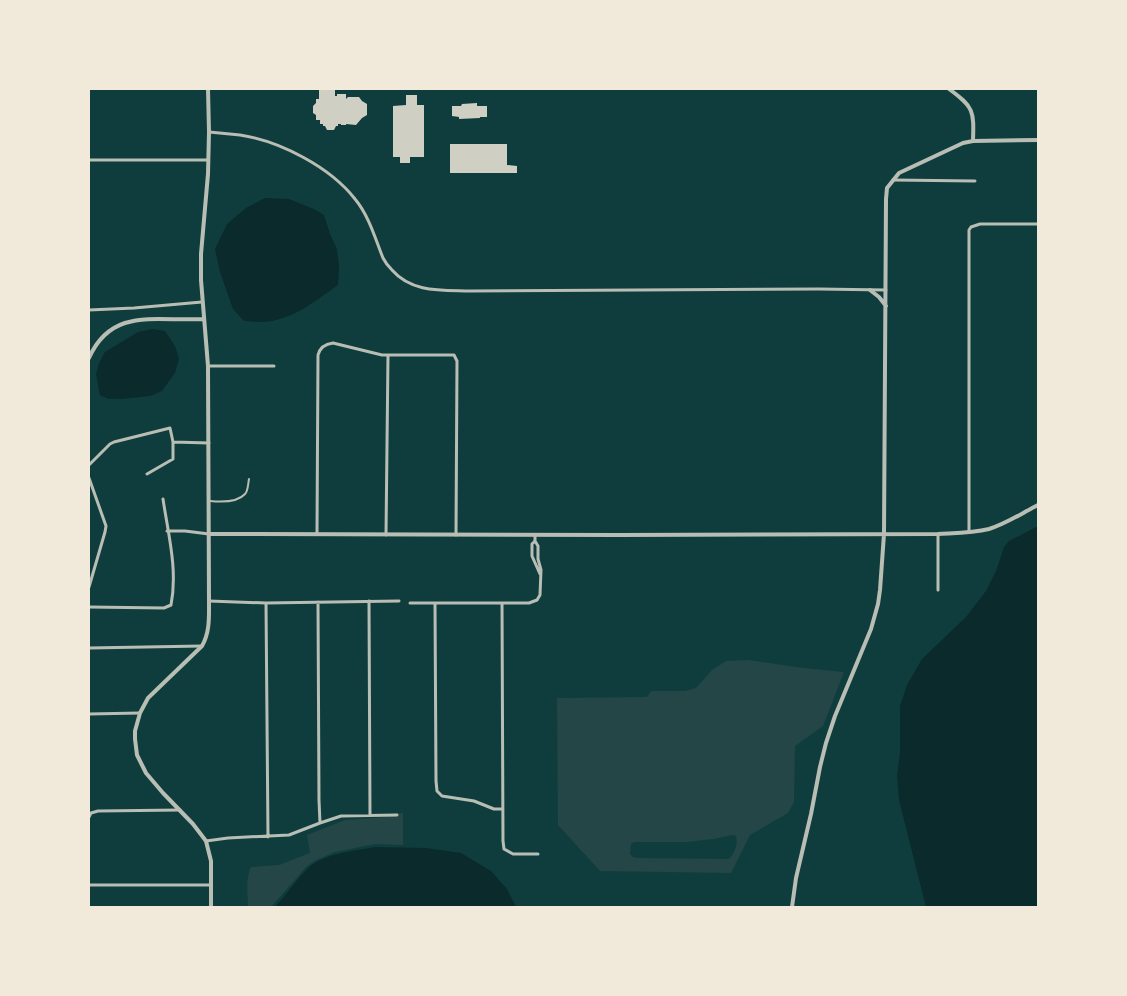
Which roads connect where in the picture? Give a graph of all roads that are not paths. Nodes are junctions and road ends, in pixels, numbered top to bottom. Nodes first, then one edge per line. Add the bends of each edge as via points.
1 (208, 89) edge
2 (949, 89) edge
3 (209, 132) junction
4 (1038, 140) edge
5 (974, 141) junction
6 (89, 160) edge
7 (208, 160) junction
8 (892, 180) junction
9 (975, 181) dead end
10 (1038, 224) edge
11 (870, 290) junction
12 (886, 290) junction
13 (202, 302) junction
14 (886, 306) junction
15 (89, 310) edge
16 (203, 319) junction
17 (388, 355) junction
18 (89, 358) edge
19 (208, 366) junction
20 (274, 366) dead end
21 (173, 442) junction
22 (208, 442) junction
23 (89, 465) edge
24 (147, 474) dead end
25 (89, 478) edge
26 (249, 479) dead end
27 (163, 499) dead end
28 (209, 501) junction
29 (1038, 505) edge
30 (168, 531) junction
31 (969, 532) junction
32 (209, 534) junction
33 (317, 534) junction
34 (884, 534) junction
35 (938, 534) junction
36 (386, 535) junction
37 (456, 535) junction
38 (535, 535) junction
39 (89, 588) edge
40 (938, 590) dead end
41 (209, 601) junction
42 (368, 601) junction
43 (399, 601) dead end
44 (318, 602) junction
45 (266, 603) junction
46 (410, 603) dead end
47 (435, 603) junction
48 (502, 603) junction
49 (89, 607) edge
50 (202, 646) junction
51 (89, 648) edge
52 (140, 713) junction
53 (89, 714) edge
54 (503, 809) junction
55 (180, 810) junction
56 (370, 815) junction
57 (397, 815) dead end
58 (89, 817) edge
59 (320, 823) junction
60 (268, 837) junction
61 (206, 841) junction
62 (538, 854) dead end
63 (89, 885) edge
64 (211, 885) junction
65 (211, 907) edge
66 (792, 907) edge

1 - 3 street
2 - 5 street via 971,109
3 - 7 street
3 - 11 street via 241,135 266,142 316,165 356,199 368,219 384,260 396,275 430,290
4 - 5 street
5 - 8 street via 899,172
6 - 7 street
7 - 13 street via 201,254
8 - 9 street
8 - 12 street via 886,200
10 - 31 street via 980,224 969,230
11 - 12 street
11 - 14 street
12 - 14 street
13 - 15 street
13 - 16 street
14 - 34 street
16 - 18 street via 140,319 122,324 102,337
16 - 19 street
17 - 33 street via 333,343 322,346 319,351
17 - 36 street
17 - 37 street via 454,355 457,361
19 - 20 street
19 - 22 street
21 - 22 street
21 - 23 street via 170,428 114,442
21 - 24 street via 173,459
22 - 28 street
25 - 39 street via 106,526
26 - 28 lane via 241,497 230,501
27 - 30 street
28 - 32 street
29 - 31 street via 997,526
30 - 32 street
30 - 49 street via 172,559 170,605 164,608
31 - 35 street
32 - 33 street
32 - 41 street
33 - 36 street
34 - 35 street
34 - 38 street
34 - 66 street via 875,617 826,743
35 - 40 street
36 - 37 street
37 - 38 street
38 - 48 street via 532,556 540,574 540,595 537,600 529,602
41 - 45 street
41 - 50 street via 208,631
42 - 43 street
42 - 44 street
42 - 56 street
44 - 45 street
44 - 59 street
45 - 60 street
46 - 47 street
47 - 48 street
47 - 54 street via 437,790 442,796
48 - 54 street
50 - 51 street
50 - 52 street via 148,698
52 - 53 street
52 - 55 street via 135,739 140,761 149,778
54 - 62 street via 504,849 513,854
55 - 58 street via 98,811
55 - 61 street
56 - 57 street
56 - 59 street via 341,816
59 - 60 street via 289,835
60 - 61 street
61 - 64 street via 211,861
63 - 64 street
64 - 65 street

